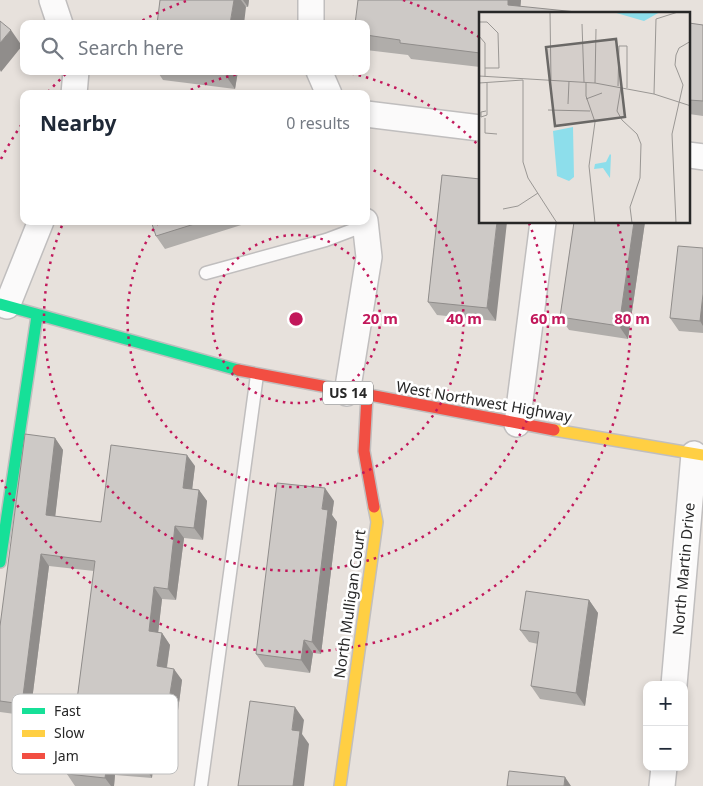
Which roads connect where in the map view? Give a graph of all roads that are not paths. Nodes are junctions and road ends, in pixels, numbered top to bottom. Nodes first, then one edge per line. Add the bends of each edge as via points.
1 (52, 0) edge
2 (311, 0) edge
3 (59, 20) edge
4 (311, 20) edge
5 (76, 75) edge
6 (321, 75) edge
7 (74, 90) edge
8 (326, 90) edge
9 (370, 114) edge
10 (479, 128) edge
11 (690, 155) edge
12 (703, 157) edge
13 (543, 224) edge
14 (39, 225) edge
15 (360, 225) edge
16 (365, 225) edge
17 (206, 273) dead end
18 (3, 305) edge
19 (37, 316) junction
20 (257, 375) junction
21 (357, 395) junction
22 (517, 424) junction
23 (698, 455) edge
24 (0, 562) edge
25 (674, 681) edge
26 (664, 771) edge
27 (201, 786) edge
28 (340, 786) edge
29 (662, 786) edge

1 - 3 street
2 - 4 street
5 - 7 street
6 - 8 street
9 - 10 street
11 - 12 street
13 - 22 street
14 - 18 street
15 - 17 lane via 326,240
16 - 21 street via 369,257
18 - 19 main road, West Northwest Highway / US 14
19 - 20 main road, West Northwest Highway / US 14
19 - 24 main road
20 - 21 main road, West Northwest Highway / US 14
20 - 27 lane
21 - 22 main road, West Northwest Highway / US 14
21 - 28 main road, North Mulligan Court via 377,522
22 - 23 main road, West Northwest Highway / US 14
23 - 25 street, North Martin Drive
26 - 29 street

